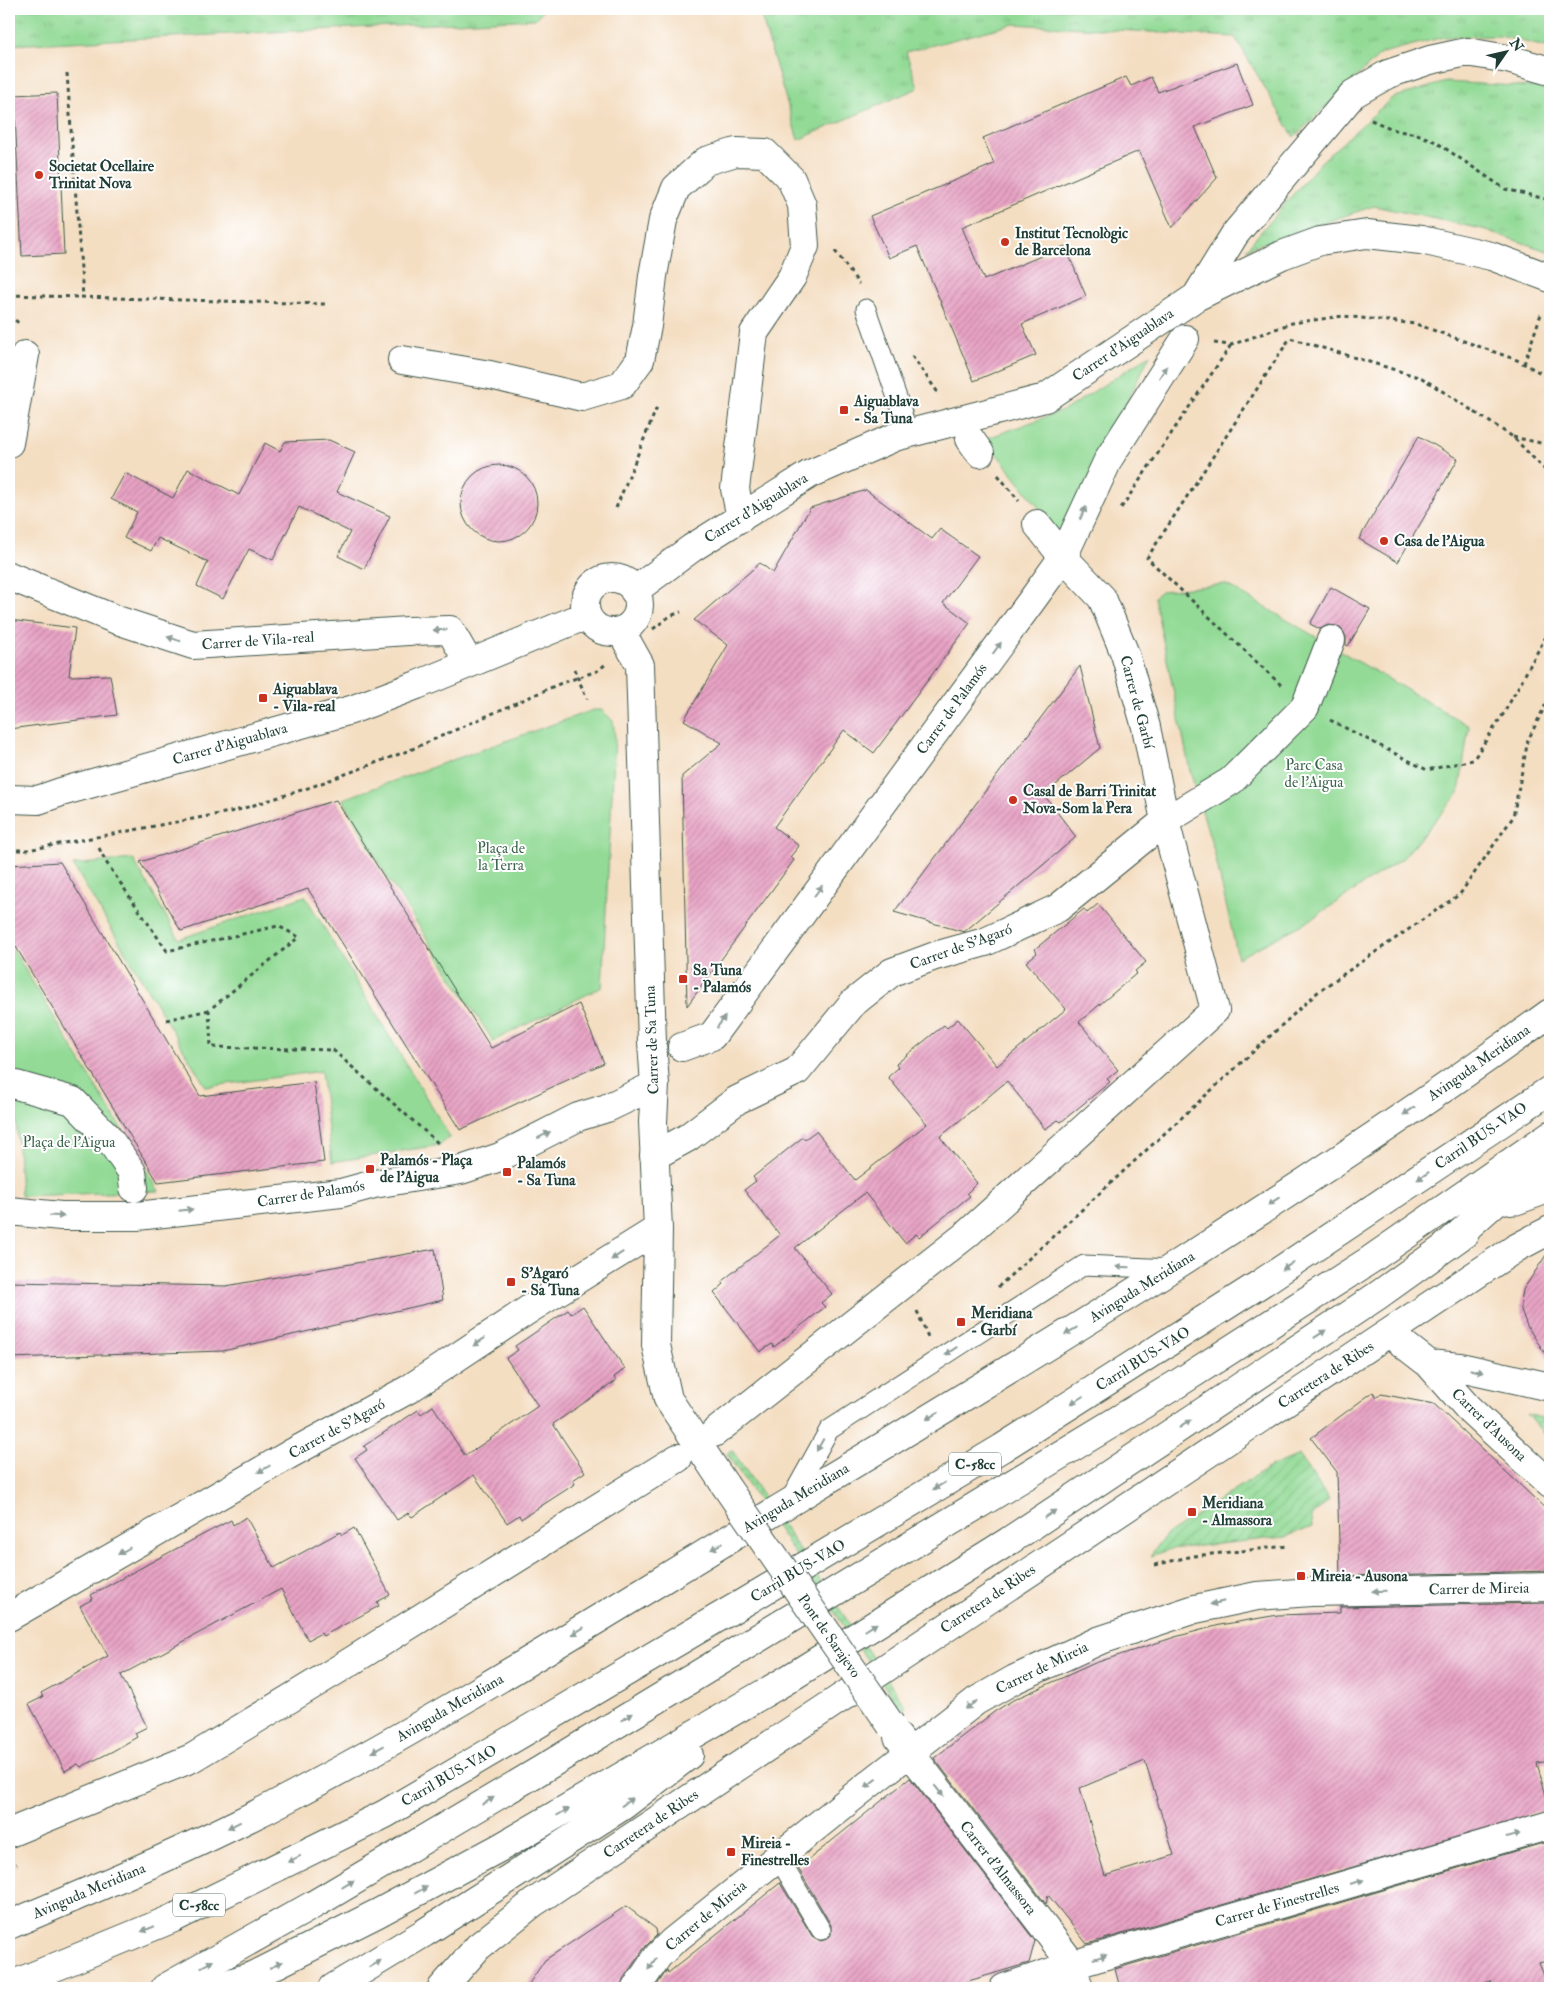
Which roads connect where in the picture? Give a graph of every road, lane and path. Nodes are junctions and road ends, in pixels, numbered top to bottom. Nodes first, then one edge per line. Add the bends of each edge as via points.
1 (1550, 70) edge
2 (67, 73) dead end
3 (1340, 109) junction
4 (1550, 200) edge
5 (1550, 278) edge
6 (9, 294) edge
7 (83, 297) junction
8 (1192, 300) junction
9 (324, 304) dead end
10 (866, 309) dead end
11 (1541, 314) dead end
12 (1185, 339) junction
13 (1231, 345) junction
14 (25, 355) dead end
15 (402, 360) dead end
16 (1524, 364) junction
17 (1550, 378) edge
18 (14, 387) edge
19 (657, 407) dead end
20 (907, 434) junction
21 (1513, 437) junction
22 (9, 442) edge
23 (1550, 445) edge
24 (975, 446) dead end
25 (1550, 475) edge
26 (616, 508) dead end
27 (1119, 511) dead end
28 (741, 518) junction
29 (1037, 524) joint
30 (1063, 557) junction
31 (9, 576) edge
32 (634, 591) junction
33 (681, 612) dead end
34 (587, 615) junction
35 (670, 616) dead end
36 (622, 630) junction
37 (1550, 636) edge
38 (1331, 640) dead end
39 (469, 663) junction
40 (574, 669) dead end
41 (597, 671) dead end
42 (577, 678) junction
43 (1550, 696) edge
44 (586, 699) dead end
45 (1305, 707) junction
46 (9, 799) edge
47 (1165, 821) junction
48 (100, 848) dead end
49 (9, 850) edge
50 (209, 1010) junction
51 (1550, 1013) edge
52 (166, 1020) dead end
53 (682, 1047) dead end
54 (9, 1082) edge
55 (655, 1085) junction
56 (1550, 1090) edge
57 (1550, 1135) edge
58 (440, 1145) dead end
59 (1550, 1153) edge
60 (654, 1156) junction
61 (1550, 1173) edge
62 (134, 1188) dead end
63 (1550, 1193) edge
64 (9, 1211) edge
65 (1492, 1214) junction
66 (658, 1229) junction
67 (1550, 1230) edge
68 (1446, 1246) junction
69 (1172, 1269) junction
70 (995, 1290) dead end
71 (1389, 1333) junction
72 (1429, 1364) junction
73 (1550, 1387) edge
74 (696, 1445) junction
75 (1550, 1484) edge
76 (789, 1503) junction
77 (1288, 1546) dead end
78 (1155, 1565) dead end
79 (1550, 1587) edge
80 (9, 1617) edge
81 (785, 1681) junction
82 (909, 1752) junction
83 (1550, 1825) edge
84 (9, 1833) edge
85 (778, 1857) junction
86 (9, 1925) edge
87 (821, 1930) dead end
88 (1076, 1977) edge
89 (9, 1986) edge
90 (165, 1988) edge
91 (214, 1988) edge
92 (333, 1988) edge
93 (442, 1988) edge
94 (636, 1988) edge
95 (1004, 1988) edge

1 - 3 main road, Carrer d'Aiguablava via 1467,52 1388,74 1353,94
2 - 7 path
3 - 4 path via 1436,142 1505,189
3 - 8 main road, Carrer d'Aiguablava via 1235,234
5 - 8 main road via 1491,256 1421,240 1367,234 1320,241 1282,255
6 - 7 path
7 - 9 path
8 - 12 lane
8 - 20 main road, Carrer d'Aiguablava via 1044,398
10 - 20 lane
11 - 16 path
12 - 13 path
30 -> 12 main road, Carrer de Palamós via 1109,458
13 - 16 path via 1292,324 1343,316 1416,324
13 - 27 path
14 - 18 main road
15 - 28 main road via 490,375 582,397 622,385 640,360 663,220 676,188 706,161 736,152 765,153 791,179 802,205 805,246 792,277 754,333 735,489
16 - 17 path
18 - 22 main road
19 - 26 path
20 - 28 main road, Carrer d'Aiguablava via 810,474
21 - 23 path
21 - 25 path
21 - 45 path via 1422,378 1290,338 1147,558
24 - 29 path
28 - 32 main road, Carrer d'Aiguablava via 692,548
29 - 30 main road, Carrer de Garbí
30 - 47 main road, Carrer de Garbí via 1102,598 1125,654 1146,727
53 -> 30 main road, Carrer de Palamós via 712,1036
39 -> 31 main road, Carrer de Vila-real via 450,630 193,645 117,620
32 - 34 main road via 621,580 603,580 586,598
32 - 36 main road via 638,614
33 - 35 path
34 - 36 main road via 598,628 614,632
34 - 39 main road, Carrer d'Aiguablava
36 - 55 main road, Carrer de Sa Tuna via 640,665
37 - 45 path via 1545,638 1504,714 1473,760 1428,770
38 - 45 main road, Carrer de S'Agaró
39 - 46 main road, Carrer d'Aiguablava via 342,713 38,800
40 - 42 path
41 - 42 path
42 - 44 path
42 - 49 path via 410,750 311,787 234,811 27,850
43 - 70 path via 1528,740 1513,817 1460,894 1319,991
45 - 47 main road, Carrer de S'Agaró via 1231,782
47 - 60 main road, Carrer de S'Agaró via 1058,908 985,942 892,972 853,1003 797,1071 737,1100 687,1138
47 - 74 main road, Carrer de Garbí via 1215,1010 966,1235
48 - 50 path via 106,862 167,951 278,926 299,937
50 - 52 path
50 - 58 path via 211,1047 332,1050
51 -> 69 main road, Avinguda Meridiana via 1479,1065
54 - 62 main road via 73,1101 107,1136 132,1172
55 - 60 main road, Carrer de Sa Tuna
64 -> 55 main road, Carrer de Palamós via 61,1216 137,1216 341,1192 461,1170 500,1157 578,1118
56 -> 89 main road, Carril BUS-VAO / C-58cc via 1263,1282 1002,1448 385,1814 174,1918
90 -> 57 main road via 539,1771 1177,1384 1370,1260
59 - 68 main road
60 - 66 main road, Carrer de Sa Tuna
61 - 65 main road
63 - 65 lane
65 - 68 main road
66 - 74 main road, Carrer de Sa Tuna via 656,1345 668,1399
66 -> 80 main road, Carrer de S'Agaró via 409,1389
67 - 71 main road, Carretera de Ribes via 1516,1248
81 -> 68 main road via 1009,1541 1377,1296
69 -> 76 main road, Avinguda Meridiana
69 -> 76 lane via 1084,1265 829,1430
71 - 72 main road, Carrer d'Ausona
71 - 93 main road, Carretera de Ribes via 533,1903 478,1947
72 -> 73 main road via 1460,1367
72 - 75 main road, Carrer d'Ausona via 1468,1408
74 - 82 main road, Pont de Sarajevo, bridge
74 - 84 main road via 192,1758
76 -> 86 main road, Avinguda Meridiana via 429,1721 293,1796 150,1866
77 - 78 path via 1171,1559
79 -> 82 main road, Carrer de Mireia via 1281,1594 1195,1608 1098,1641 1015,1678 976,1701
91 -> 81 main road via 255,1975 457,1871
92 -> 81 main road via 624,1805
82 -> 85 main road, Carrer de Mireia
82 -> 88 main road, Carrer d'Almassora
88 -> 83 main road, Carrer de Finestrelles
85 - 87 lane
85 -> 94 main road, Carrer de Mireia via 672,1942
88 - 95 main road, Carrer de Finestrelles

